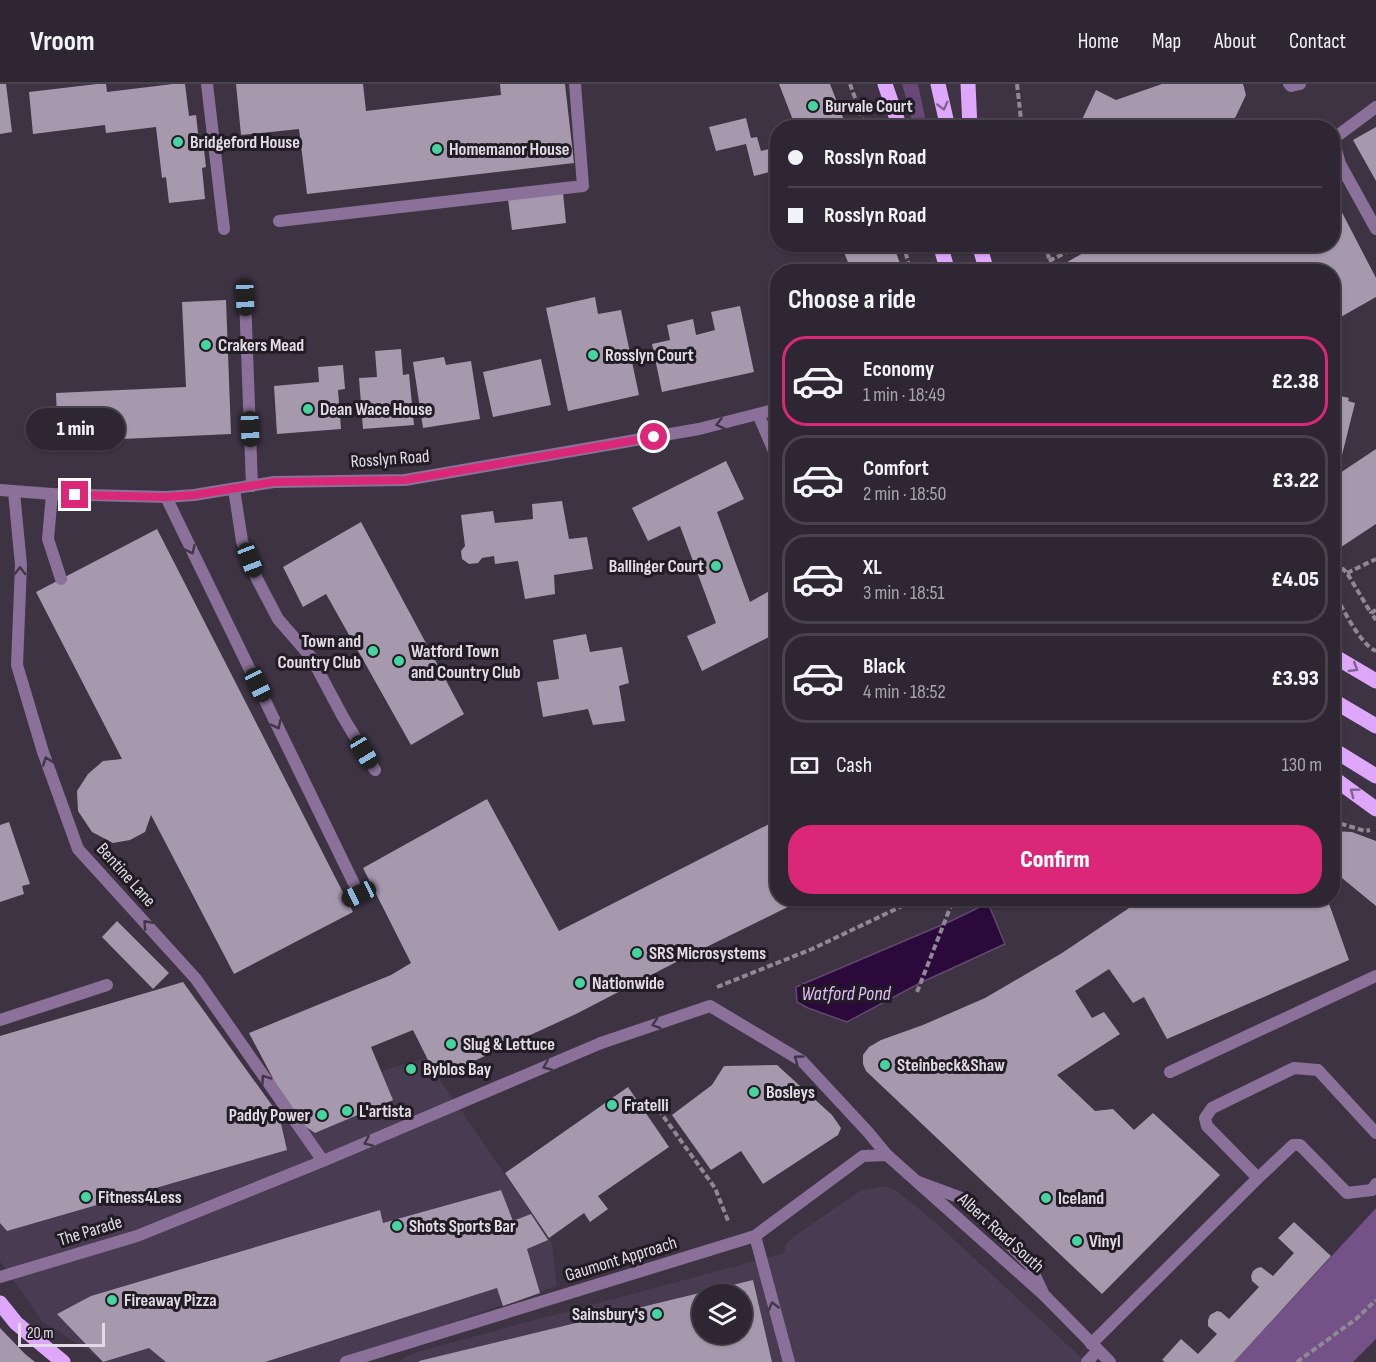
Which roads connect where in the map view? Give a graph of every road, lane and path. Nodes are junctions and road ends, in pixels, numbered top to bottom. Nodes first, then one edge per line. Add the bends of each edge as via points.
1 (207, 84) edge
2 (575, 84) edge
3 (850, 84) edge
4 (885, 84) edge
5 (938, 84) edge
6 (968, 84) edge
7 (1017, 84) edge
8 (1289, 84) edge
9 (1300, 84) edge
10 (1376, 107) edge
11 (863, 120) edge
12 (897, 120) edge
13 (946, 120) edge
14 (970, 120) edge
15 (1021, 120) edge
16 (1340, 134) edge
17 (1340, 164) edge
18 (279, 221) dead end
19 (224, 229) dead end
20 (1376, 229) edge
21 (1047, 252) edge
22 (1067, 252) edge
23 (1049, 261) junction
24 (1050, 264) edge
25 (245, 298) dead end
26 (770, 411) edge
27 (758, 414) junction
28 (770, 442) edge
29 (252, 486) junction
30 (234, 489) junction
31 (0, 490) edge
32 (14, 492) junction
33 (52, 494) junction
34 (166, 497) junction
35 (1376, 559) edge
36 (1340, 569) edge
37 (1347, 573) junction
38 (61, 579) dead end
39 (1340, 603) edge
40 (1376, 610) edge
41 (1371, 613) junction
42 (1376, 620) edge
43 (1376, 651) edge
44 (1340, 660) edge
45 (1376, 681) edge
46 (1340, 705) edge
47 (1376, 726) edge
48 (1340, 754) edge
49 (375, 770) dead end
50 (1376, 776) edge
51 (1340, 783) edge
52 (1376, 809) edge
53 (1340, 823) edge
54 (1376, 831) edge
55 (347, 900) dead end
56 (902, 906) edge
57 (951, 906) edge
58 (1376, 976) edge
59 (107, 985) dead end
60 (710, 990) dead end
61 (917, 992) dead end
62 (0, 1020) edge
63 (601, 1043) joint
64 (1170, 1072) dead end
65 (653, 1102) dead end
66 (1376, 1133) edge
67 (887, 1155) junction
68 (323, 1161) junction
69 (1258, 1178) junction
70 (918, 1182) junction
71 (1376, 1184) edge
72 (755, 1236) junction
73 (736, 1242) junction
74 (0, 1277) edge
75 (1044, 1295) junction
76 (1376, 1300) edge
77 (0, 1303) edge
78 (1095, 1347) junction
79 (63, 1362) edge
80 (346, 1362) edge
81 (789, 1362) edge
82 (1087, 1362) edge
83 (1110, 1362) edge
84 (1297, 1362) edge

1 - 19 street
2 - 18 street via 583,186
3 - 11 path
4 - 12 main road
5 -> 13 main road
6 - 14 main road
7 - 15 path
8 - 9 street
10 - 16 street
17 - 20 street
21 - 23 path
22 - 23 path
23 - 24 path
25 - 29 street
26 - 27 street, Rosslyn Road
27 - 28 street
27 -> 29 street, Rosslyn Road via 699,429 405,480 274,482
29 - 30 street, Rosslyn Road
30 - 34 street, Rosslyn Road
30 - 49 street via 243,541 257,579 278,619 311,657
31 - 32 street, Rosslyn Road
32 - 33 street, Rosslyn Road
68 -> 32 street, Bentine Lane via 196,979 78,849 17,665 21,565
33 - 34 street, Rosslyn Road
33 - 38 street via 48,539
34 -> 55 street via 359,894
35 - 37 path
36 - 37 path
37 - 41 path
39 - 43 path via 1363,642
40 - 41 path
41 - 42 path
44 -> 45 main road
46 - 47 main road
48 - 50 main road
52 -> 51 main road
53 - 54 path
56 - 60 path via 812,949
57 - 61 path
58 - 64 street
59 - 62 street
67 -> 63 street, Albert Road South via 802,1061 710,1006
63 -> 68 street, The Parade
65 - 73 path via 715,1188
66 - 69 street via 1318,1070 1294,1068 1212,1108 1205,1118 1207,1126
67 - 70 street, Albert Road South
67 - 72 street, Gaumont Approach via 863,1156
68 - 74 street, The Parade via 137,1236
69 - 71 street via 1293,1145 1300,1145 1347,1193 1372,1190
69 - 78 street
70 - 75 street, Albert Road South
70 - 75 street via 964,1199 1030,1265
72 - 73 street, Gaumont Approach
81 -> 72 street
73 - 80 street, Gaumont Approach
75 - 78 street, Albert Road South
76 - 84 path
77 - 79 main road via 16,1323
78 - 82 street
78 - 83 street, Albert Road South

